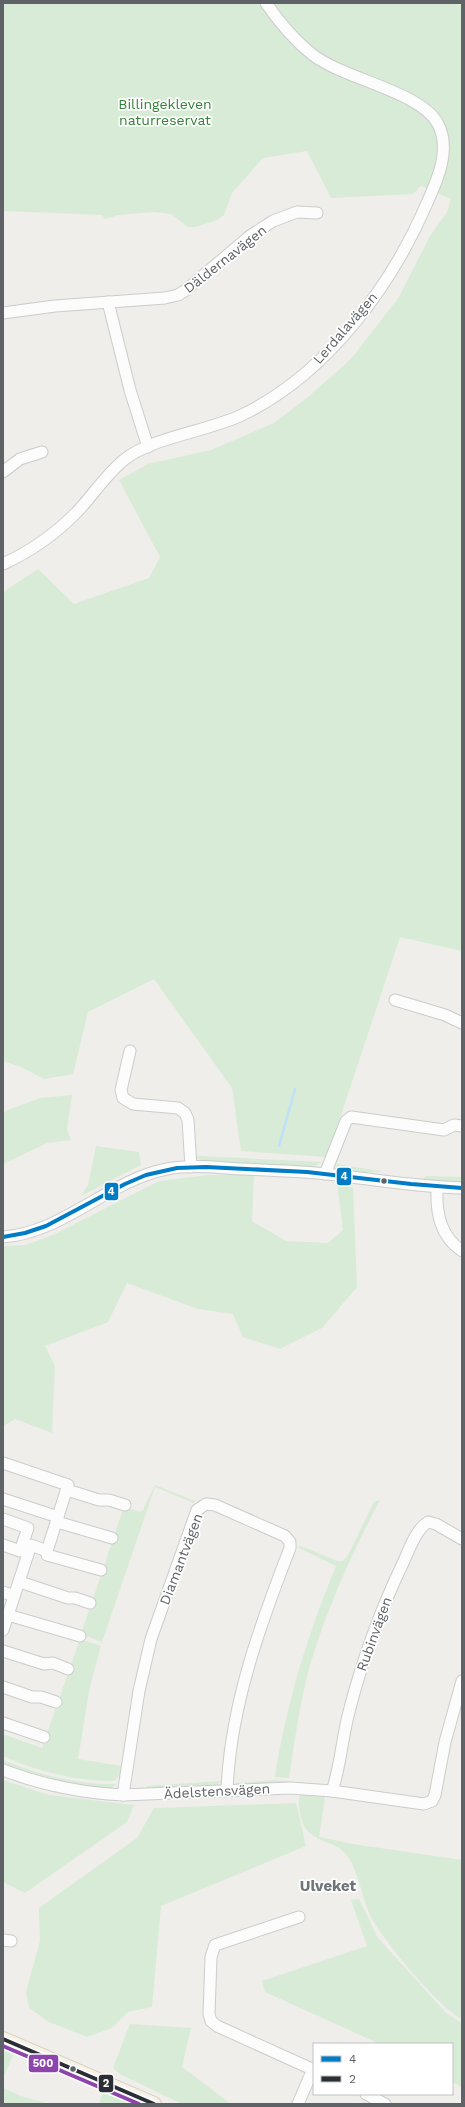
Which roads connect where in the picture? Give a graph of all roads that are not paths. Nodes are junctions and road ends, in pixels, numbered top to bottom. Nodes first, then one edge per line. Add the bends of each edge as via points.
1 (266, 3) edge
2 (316, 213) dead end
3 (108, 302) junction
4 (3, 313) edge
5 (148, 447) junction
6 (42, 452) dead end
7 (3, 472) edge
8 (3, 564) edge
9 (395, 1000) dead end
10 (462, 1023) edge
11 (130, 1051) dead end
12 (462, 1126) edge
13 (191, 1167) junction
14 (325, 1174) junction
15 (437, 1188) junction
16 (462, 1188) edge
17 (3, 1237) edge
18 (462, 1251) edge
19 (3, 1463) edge
20 (68, 1490) junction
21 (3, 1499) edge
22 (125, 1505) dead end
23 (3, 1519) edge
24 (58, 1520) junction
25 (112, 1538) dead end
26 (462, 1538) edge
27 (27, 1544) junction
28 (3, 1545) edge
29 (46, 1551) junction
30 (101, 1570) dead end
31 (20, 1582) junction
32 (3, 1592) edge
33 (14, 1596) junction
34 (90, 1603) dead end
35 (8, 1615) junction
36 (3, 1629) edge
37 (80, 1636) dead end
38 (3, 1650) edge
39 (68, 1669) dead end
40 (462, 1681) edge
41 (3, 1687) edge
42 (56, 1702) dead end
43 (3, 1723) edge
44 (44, 1737) dead end
45 (3, 1770) edge
46 (227, 1791) junction
47 (332, 1792) junction
48 (123, 1795) junction
49 (299, 1917) dead end
50 (3, 2039) edge
51 (313, 2069) edge
52 (313, 2071) edge
53 (368, 2095) edge
54 (154, 2104) edge
55 (298, 2104) edge
56 (385, 2104) edge

1 - 5 street, Lerdalavägen via 287,30 314,55 350,76 422,105 434,117 442,135 444,153 433,191 399,260 359,317 318,361 289,387 242,415
2 - 3 street, Däldernavägen via 297,212 273,221 250,236 195,284 178,295
3 - 4 street, Däldernavägen
3 - 5 street via 130,390
5 - 8 street, Lerdalavägen via 126,458 55,532 20,556
6 - 7 street via 20,459
9 - 10 street
11 - 13 street via 121,1090 123,1098 133,1104 178,1108 185,1113 188,1120
12 - 14 street via 454,1125 444,1130 351,1117 346,1121
13 - 14 street
13 - 17 street via 167,1169 136,1180 42,1227 24,1234
14 - 15 street
15 - 16 street
15 - 18 street via 437,1209 442,1229
19 - 20 street via 68,1485
20 - 22 street
20 - 24 street
21 - 24 street
23 - 27 street via 28,1528
24 - 25 street
24 - 29 street
26 - 47 street, Rubinvägen via 428,1522 409,1550 392,1584 360,1673 349,1709
27 - 28 street via 20,1551
27 - 29 street
27 - 31 street
29 - 30 street via 47,1555
31 - 33 street
31 - 34 street
32 - 33 street
33 - 35 street
35 - 36 street
35 - 37 street
38 - 39 street
40 - 47 street, Ädelstensvägen via 432,1801 424,1804
41 - 42 street
43 - 44 street
45 - 48 street, Ädelstensvägen via 77,1791
46 - 47 street, Ädelstensvägen via 290,1788
46 - 48 street, Ädelstensvägen
46 - 48 street, Diamantvägen via 236,1724 249,1667 290,1542 285,1536 215,1505 206,1504 198,1510 152,1639 139,1691
49 - 51 street via 215,1945 211,1957 209,2014 211,2021 217,2026
50 - 54 main road
52 - 55 street
53 - 56 street

